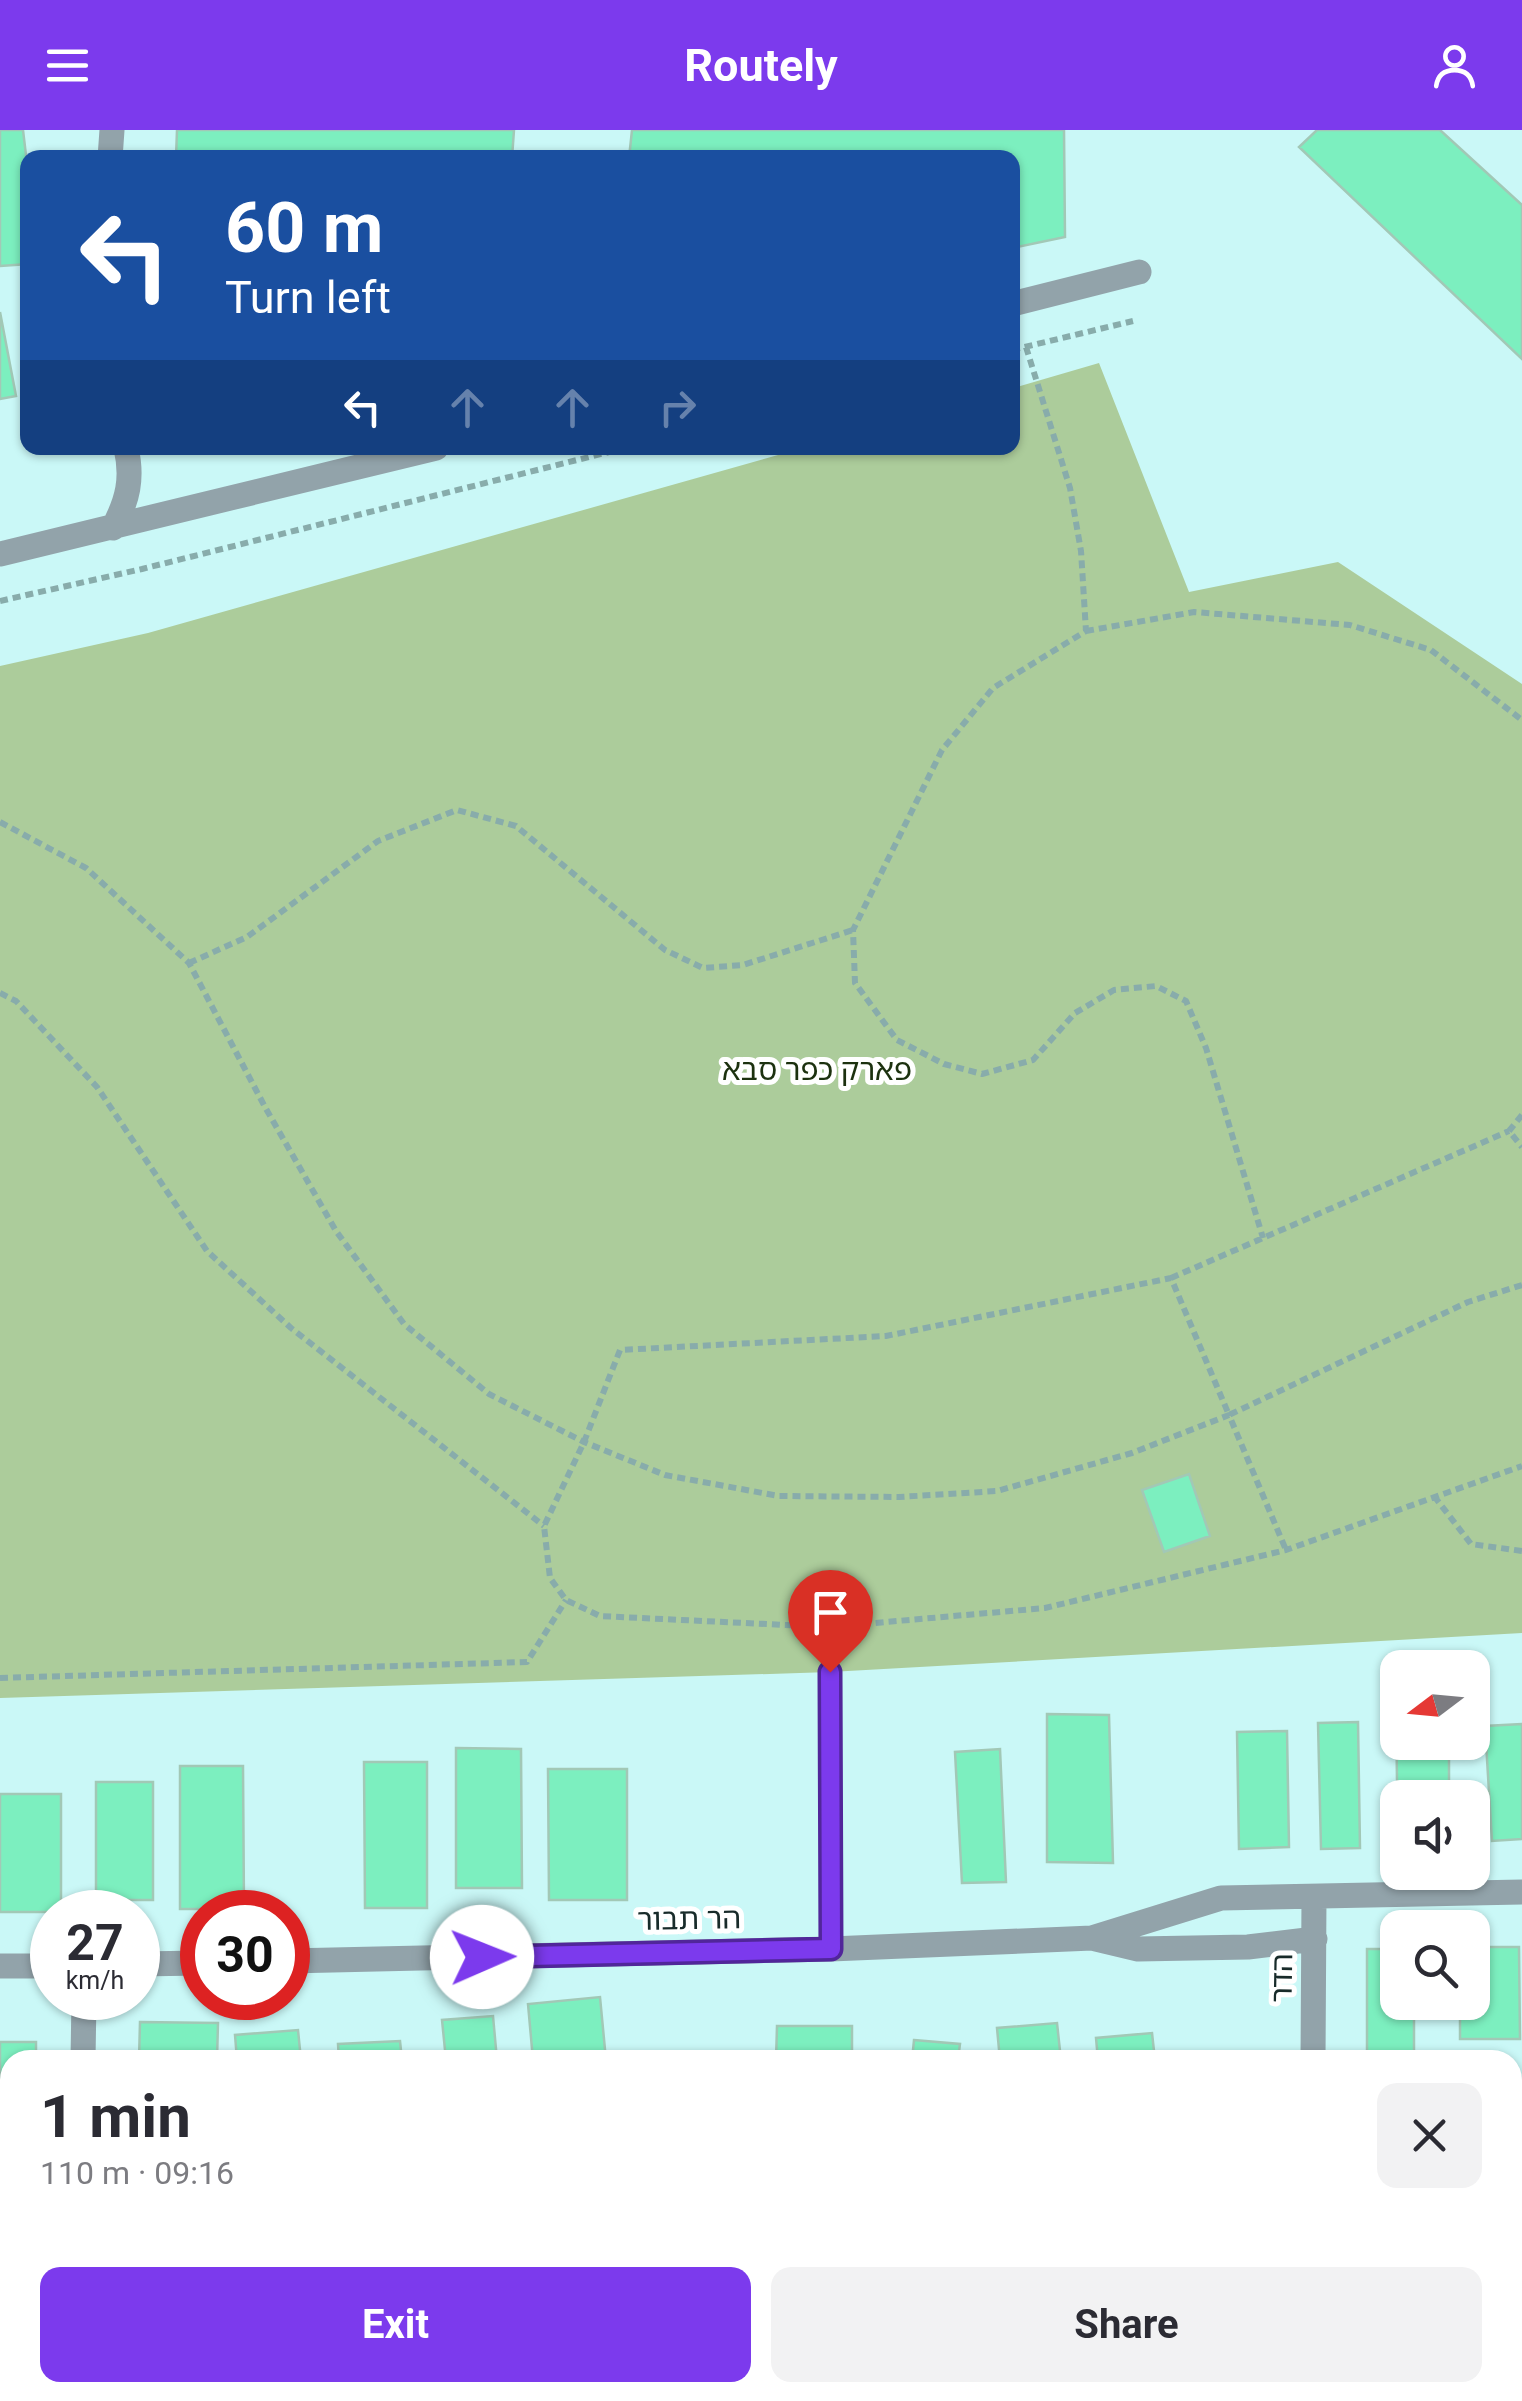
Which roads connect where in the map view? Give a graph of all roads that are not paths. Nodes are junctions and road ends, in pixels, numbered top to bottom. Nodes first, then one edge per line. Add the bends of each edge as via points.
1 (1140, 272) dead end
2 (1020, 302) edge
3 (128, 455) edge
4 (408, 455) edge
5 (114, 528) junction
6 (0, 554) edge
7 (830, 1672) dead end
8 (1522, 1892) edge
9 (1314, 1897) junction
10 (1092, 1938) junction
11 (1315, 1939) junction
12 (831, 1949) junction
13 (310, 1961) edge
14 (0, 1966) edge
15 (30, 1966) edge
16 (84, 2020) edge
17 (83, 2050) edge
18 (1313, 2050) edge

1 - 2 street
3 - 5 street via 127,501
4 - 5 street
5 - 6 street
7 - 12 lane
8 - 9 street, הר תבור
9 - 10 street, הר תבור via 1221,1898
9 - 11 street, הדר
10 - 11 street, הר תבור via 1138,1949
10 - 12 street, הר תבור
11 - 18 street, הדר
12 - 13 street, הר תבור
14 - 15 street
16 - 17 street

